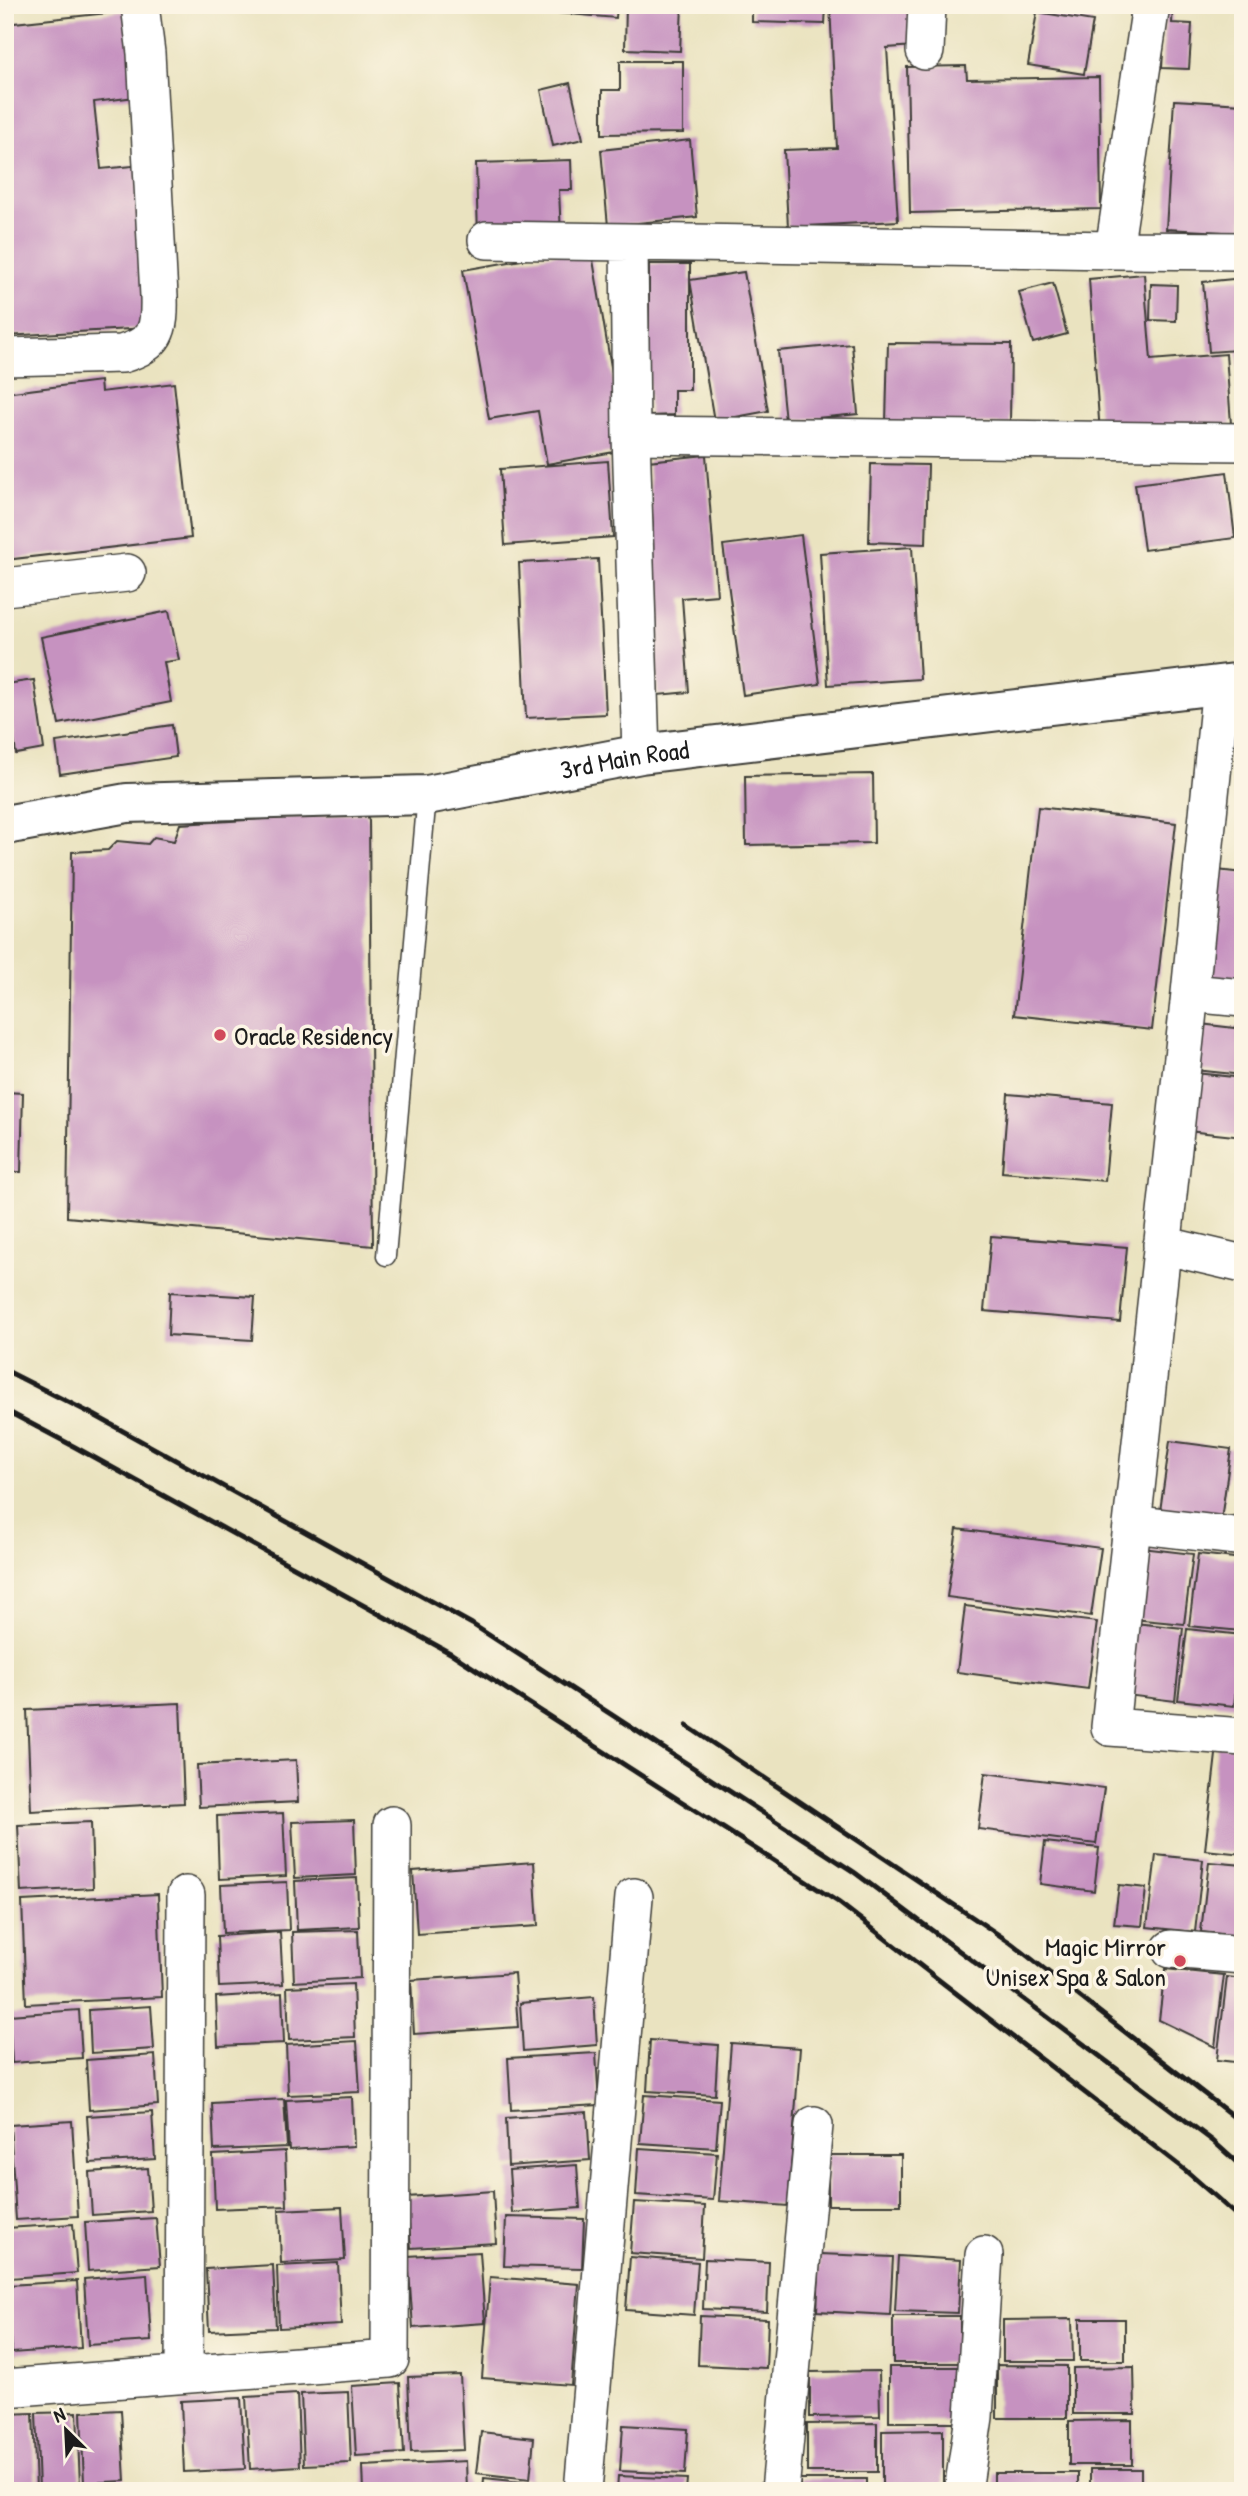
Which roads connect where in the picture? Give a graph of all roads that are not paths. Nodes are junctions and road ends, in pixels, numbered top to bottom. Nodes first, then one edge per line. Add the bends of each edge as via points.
1 (140, 5) edge
2 (927, 5) edge
3 (1152, 5) edge
4 (925, 51) dead end
5 (487, 240) dead end
6 (629, 243) junction
7 (1114, 250) junction
8 (1243, 251) edge
9 (5, 357) edge
10 (632, 435) junction
11 (1243, 442) edge
12 (127, 573) dead end
13 (5, 587) edge
14 (1232, 684) edge
15 (641, 754) junction
16 (427, 795) junction
17 (5, 825) edge
18 (1190, 993) junction
19 (1243, 998) edge
20 (1162, 1245) junction
21 (386, 1256) dead end
22 (1243, 1264) edge
23 (1132, 1524) junction
24 (1243, 1537) edge
25 (1243, 1737) edge
26 (391, 1825) dead end
27 (186, 1895) dead end
28 (634, 1897) dead end
29 (1171, 1949) dead end
30 (1243, 1955) edge
31 (814, 2125) dead end
32 (985, 2255) dead end
33 (184, 2374) junction
34 (5, 2388) edge
35 (583, 2491) edge
36 (780, 2491) edge
37 (963, 2491) edge

1 - 9 street via 159,296 154,337 139,349 122,354
2 - 4 street
3 - 7 street
5 - 6 street
6 - 7 street
6 - 10 street
7 - 8 street
10 - 11 street
10 - 15 street
12 - 13 street
14 - 15 street, 3rd Main Road
14 - 18 street
15 - 16 street, 3rd Main Road
16 - 17 street, 3rd Main Road via 127,803
16 - 21 lane
18 - 19 street
18 - 20 street
20 - 22 street
20 - 23 street
23 - 24 street
23 - 25 street via 1110,1727
26 - 33 street via 390,2359
27 - 33 street
28 - 35 street
29 - 30 street
31 - 36 street
32 - 37 street via 974,2417
33 - 34 street

